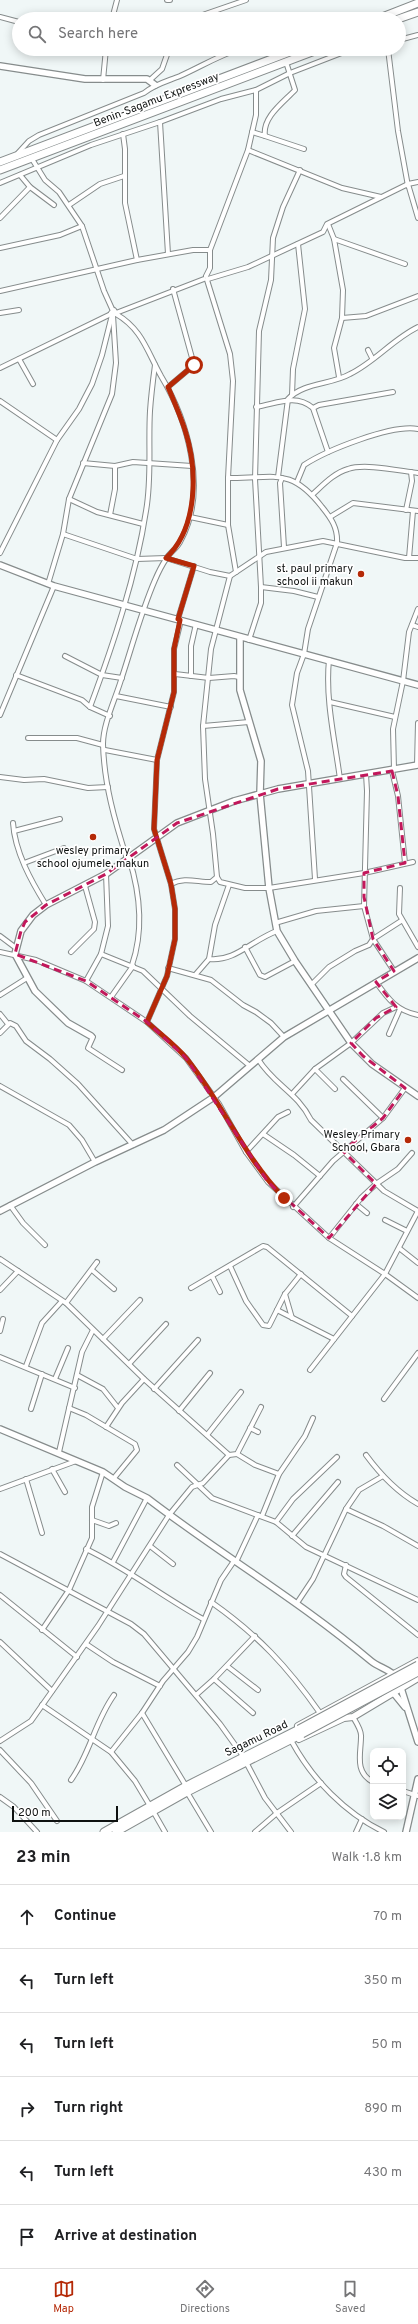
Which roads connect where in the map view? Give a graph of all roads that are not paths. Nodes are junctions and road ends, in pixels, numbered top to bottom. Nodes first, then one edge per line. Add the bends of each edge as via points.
1 (117, 0) edge
2 (167, 0) edge
3 (170, 0) edge
4 (246, 0) edge
5 (418, 3) edge
6 (114, 12) edge
7 (211, 12) edge
8 (395, 12) edge
9 (418, 12) edge
10 (406, 16) edge
11 (0, 17) edge
12 (12, 20) edge
13 (418, 35) edge
14 (406, 38) edge
15 (105, 56) edge
16 (167, 56) edge
17 (223, 56) edge
18 (280, 56) edge
19 (302, 56) edge
20 (334, 56) edge
21 (389, 56) edge
22 (286, 62) junction
23 (1, 67) edge
24 (290, 73) junction
25 (103, 80) junction
26 (150, 80) junction
27 (155, 86) junction
28 (256, 90) junction
29 (160, 122) junction
30 (252, 132) junction
31 (123, 134) junction
32 (265, 136) junction
33 (304, 149) dead end
34 (248, 150) junction
35 (32, 159) junction
36 (12, 160) junction
37 (0, 162) edge
38 (36, 168) junction
39 (0, 170) edge
40 (300, 170) junction
41 (20, 175) junction
42 (124, 176) junction
43 (0, 182) edge
44 (418, 182) edge
45 (408, 184) junction
46 (30, 187) junction
47 (382, 197) junction
48 (69, 204) junction
49 (54, 205) dead end
50 (0, 218) edge
51 (418, 218) edge
52 (327, 224) junction
53 (82, 226) junction
54 (334, 239) junction
55 (298, 244) junction
56 (0, 248) edge
57 (210, 250) junction
58 (168, 254) junction
59 (271, 254) junction
60 (137, 260) junction
61 (405, 264) dead end
62 (97, 270) junction
63 (206, 279) junction
64 (173, 289) junction
65 (0, 291) edge
66 (418, 296) edge
67 (19, 310) dead end
68 (0, 313) edge
69 (113, 314) junction
70 (342, 318) junction
71 (418, 327) edge
72 (368, 350) dead end
73 (372, 358) junction
74 (19, 359) junction
75 (155, 365) junction
76 (0, 368) edge
77 (339, 378) junction
78 (33, 384) dead end
79 (168, 387) junction
80 (393, 392) dead end
81 (292, 395) junction
82 (288, 399) junction
83 (0, 401) edge
84 (256, 407) junction
85 (313, 408) junction
86 (418, 429) edge
87 (57, 440) junction
88 (328, 452) junction
89 (83, 463) junction
90 (150, 464) junction
91 (115, 466) junction
92 (192, 466) junction
93 (411, 472) junction
94 (418, 473) edge
95 (280, 477) junction
96 (228, 478) junction
97 (255, 479) junction
98 (297, 482) junction
99 (313, 494) junction
100 (69, 499) junction
101 (406, 510) junction
102 (416, 511) edge
103 (110, 515) junction
104 (190, 517) junction
105 (330, 517) junction
106 (143, 524) junction
107 (228, 525) junction
108 (63, 534) junction
109 (337, 543) junction
110 (284, 547) junction
111 (0, 553) edge
112 (258, 557) junction
113 (166, 558) junction
114 (409, 558) junction
115 (418, 558) edge
116 (137, 559) junction
117 (0, 565) edge
118 (194, 566) junction
119 (236, 572) junction
120 (230, 576) junction
121 (51, 585) junction
122 (261, 587) junction
123 (318, 597) junction
124 (124, 605) junction
125 (418, 609) edge
126 (144, 610) junction
127 (179, 620) junction
128 (196, 624) junction
129 (412, 625) junction
130 (418, 627) edge
131 (215, 629) junction
132 (240, 637) junction
133 (249, 640) junction
134 (304, 654) junction
135 (66, 656) dead end
136 (329, 660) junction
137 (175, 674) junction
138 (16, 675) junction
139 (102, 675) junction
140 (191, 676) junction
141 (239, 677) junction
142 (122, 678) junction
143 (209, 678) junction
144 (403, 681) junction
145 (418, 685) edge
146 (116, 696) junction
147 (330, 702) junction
148 (90, 707) junction
149 (171, 707) junction
150 (0, 715) edge
151 (110, 716) junction
152 (395, 717) junction
153 (249, 722) junction
154 (418, 723) edge
155 (203, 726) junction
156 (28, 738) dead end
157 (103, 745) junction
158 (105, 750) junction
159 (157, 760) junction
160 (418, 765) edge
161 (393, 770) junction
162 (366, 774) junction
163 (0, 777) edge
164 (340, 780) junction
165 (308, 784) junction
166 (108, 787) junction
167 (260, 794) junction
168 (208, 810) junction
169 (60, 819) dead end
170 (13, 823) dead end
171 (14, 831) junction
172 (156, 840) junction
173 (64, 848) dead end
174 (128, 859) junction
175 (414, 862) dead end
176 (24, 863) junction
177 (405, 863) junction
178 (364, 873) junction
179 (106, 874) junction
180 (217, 878) junction
181 (315, 879) junction
182 (171, 884) junction
183 (229, 885) junction
184 (85, 886) junction
185 (269, 888) junction
186 (400, 888) dead end
187 (46, 905) junction
188 (364, 906) junction
189 (401, 921) junction
190 (275, 923) junction
191 (277, 931) junction
192 (0, 936) edge
193 (373, 939) junction
194 (245, 947) junction
195 (418, 947) edge
196 (16, 948) junction
197 (0, 952) edge
198 (70, 952) dead end
199 (15, 954) junction
200 (101, 954) junction
201 (418, 958) edge
202 (209, 959) junction
203 (295, 961) junction
204 (132, 966) junction
205 (168, 968) junction
206 (394, 971) junction
207 (196, 974) junction
208 (27, 978) junction
209 (86, 981) junction
210 (376, 982) junction
211 (311, 985) junction
212 (162, 989) junction
213 (0, 995) edge
214 (111, 997) junction
215 (398, 1008) junction
216 (328, 1009) junction
217 (0, 1014) edge
218 (418, 1015) edge
219 (147, 1022) junction
220 (8, 1024) junction
221 (0, 1033) edge
222 (389, 1034) dead end
223 (91, 1036) joint
224 (284, 1037) junction
225 (351, 1043) junction
226 (258, 1059) junction
227 (250, 1066) junction
228 (315, 1069) junction
229 (122, 1070) dead end
230 (343, 1079) dead end
231 (0, 1086) edge
232 (405, 1088) junction
233 (335, 1089) dead end
234 (292, 1094) junction
235 (418, 1096) edge
236 (214, 1097) junction
237 (288, 1112) dead end
238 (383, 1118) junction
239 (263, 1134) junction
240 (133, 1145) junction
241 (343, 1151) junction
242 (246, 1152) junction
243 (412, 1153) dead end
244 (96, 1162) junction
245 (320, 1176) junction
246 (376, 1184) junction
247 (356, 1204) junction
248 (10, 1205) junction
249 (293, 1207) junction
250 (0, 1211) edge
251 (418, 1211) edge
252 (367, 1213) dead end
253 (385, 1220) dead end
254 (407, 1231) junction
255 (328, 1238) junction
256 (45, 1245) dead end
257 (399, 1248) junction
258 (0, 1259) edge
259 (97, 1262) dead end
260 (418, 1263) edge
261 (230, 1266) junction
262 (92, 1270) junction
263 (18, 1271) junction
264 (301, 1274) junction
265 (384, 1274) junction
266 (212, 1276) junction
267 (191, 1288) dead end
268 (114, 1289) dead end
269 (0, 1290) edge
270 (220, 1292) dead end
271 (285, 1294) junction
272 (418, 1298) edge
273 (140, 1300) dead end
274 (64, 1302) junction
275 (277, 1310) junction
276 (352, 1316) junction
277 (292, 1318) junction
278 (3, 1319) dead end
279 (166, 1324) dead end
280 (93, 1330) junction
281 (0, 1331) edge
282 (103, 1339) junction
283 (334, 1339) junction
284 (198, 1340) dead end
285 (68, 1348) dead end
286 (418, 1353) edge
287 (0, 1357) edge
288 (129, 1364) junction
289 (26, 1366) junction
290 (310, 1370) dead end
291 (210, 1373) dead end
292 (42, 1374) junction
293 (77, 1375) junction
294 (55, 1379) junction
295 (144, 1379) junction
296 (75, 1388) junction
297 (154, 1389) junction
298 (241, 1392) dead end
299 (384, 1399) dead end
300 (261, 1407) dead end
301 (69, 1408) junction
302 (118, 1408) junction
303 (31, 1409) dead end
304 (179, 1411) junction
305 (313, 1418) dead end
306 (106, 1427) junction
307 (250, 1428) junction
308 (0, 1429) edge
309 (258, 1432) dead end
310 (207, 1435) junction
311 (59, 1452) junction
312 (237, 1454) junction
313 (229, 1455) junction
314 (366, 1455) dead end
315 (337, 1457) dead end
316 (78, 1460) junction
317 (178, 1465) dead end
318 (52, 1470) junction
319 (103, 1472) junction
320 (279, 1474) junction
321 (383, 1476) junction
322 (114, 1478) junction
323 (26, 1479) junction
324 (338, 1482) dead end
325 (197, 1485) junction
326 (0, 1489) edge
327 (65, 1492) dead end
328 (147, 1498) junction
329 (418, 1504) edge
330 (346, 1509) junction
331 (169, 1515) junction
332 (260, 1516) junction
333 (92, 1520) junction
334 (276, 1522) junction
335 (116, 1523) dead end
336 (42, 1533) dead end
337 (292, 1536) junction
338 (150, 1546) junction
339 (418, 1546) edge
340 (86, 1550) junction
341 (0, 1554) edge
342 (324, 1555) junction
343 (235, 1561) junction
344 (112, 1562) junction
345 (173, 1564) dead end
346 (346, 1565) junction
347 (133, 1574) junction
348 (69, 1590) junction
349 (0, 1595) edge
350 (418, 1600) edge
351 (211, 1602) junction
352 (297, 1604) junction
353 (106, 1611) junction
354 (203, 1618) junction
355 (42, 1630) junction
356 (418, 1635) edge
357 (255, 1636) junction
358 (0, 1642) edge
359 (86, 1644) junction
360 (77, 1657) junction
361 (418, 1661) edge
362 (418, 1665) edge
363 (227, 1666) junction
364 (174, 1668) junction
365 (384, 1669) junction
366 (418, 1672) edge
367 (394, 1674) junction
368 (386, 1678) junction
369 (418, 1678) edge
370 (214, 1679) junction
371 (160, 1686) junction
372 (401, 1688) junction
373 (258, 1690) dead end
374 (52, 1691) junction
375 (393, 1693) junction
376 (114, 1695) dead end
377 (196, 1695) junction
378 (42, 1705) junction
379 (405, 1707) junction
380 (253, 1713) dead end
381 (142, 1714) junction
382 (320, 1714) junction
383 (353, 1716) junction
384 (300, 1731) junction
385 (93, 1738) junction
386 (288, 1740) junction
387 (0, 1741) edge
388 (418, 1742) edge
389 (0, 1750) edge
390 (111, 1752) junction
391 (245, 1759) junction
392 (370, 1779) edge
393 (418, 1779) edge
394 (71, 1780) dead end
395 (321, 1783) junction
396 (186, 1789) junction
397 (406, 1792) edge
398 (416, 1795) edge
399 (0, 1797) edge
400 (152, 1809) junction
401 (277, 1813) junction
402 (362, 1819) junction
403 (57, 1821) dead end
404 (37, 1832) edge
405 (104, 1832) edge
406 (116, 1832) edge
407 (165, 1832) edge
408 (211, 1832) edge
409 (255, 1832) edge
410 (291, 1832) edge
411 (356, 1832) edge
412 (384, 1832) edge
413 (406, 1832) edge

1 - 6 street
2 - 3 street
4 - 7 street
5 - 8 highway
9 - 10 highway
11 - 12 street
13 - 14 street
15 - 25 street
16 - 26 street via 162,69
17 - 27 street
18 - 36 highway, Benin-Sagamu Expressway
19 - 22 highway, Benin-Sagamu Expressway
20 - 24 street
21 - 45 street
22 - 24 street
22 - 35 highway, Benin-Sagamu Expressway
23 - 25 street via 46,75
24 - 28 street
24 - 32 street via 295,90 275,108 266,125
25 - 26 street
26 - 27 street
27 - 36 street via 144,93 39,135 29,141
28 - 29 street via 220,99
28 - 30 street via 256,115
29 - 31 street
29 - 58 street
30 - 32 street
30 - 34 street
31 - 38 street
31 - 42 street via 126,149
32 - 33 street
34 - 40 street
34 - 57 street
35 - 36 highway, Benin-Sagamu Expressway
35 - 38 street
36 - 37 highway, Benin-Sagamu Expressway
36 - 39 highway, Benin-Sagamu Expressway
38 - 41 street
38 - 48 street
40 - 47 street via 342,188
40 - 59 street via 277,226
41 - 43 street
41 - 46 street
42 - 48 street via 100,184
42 - 60 street via 128,224
44 - 45 street
45 - 47 street
45 - 51 street
46 - 49 street
46 - 50 street
47 - 52 street
48 - 53 street
52 - 54 street
52 - 55 street via 322,232
53 - 56 street via 60,235
53 - 62 street
54 - 61 street
54 - 70 street via 343,290
55 - 59 street
55 - 81 street via 305,308 293,369
57 - 58 street
57 - 63 street via 210,268
58 - 60 street
59 - 63 street via 248,267
59 - 84 street via 271,280 260,331
60 - 62 street
62 - 65 street
62 - 69 street
63 - 64 street
63 - 96 street via 230,354 232,374
64 - 69 street
64 - 79 street via 194,365
66 - 70 street via 366,316
67 - 68 street
69 - 74 street
69 - 75 street via 142,337
69 - 87 street via 92,384 79,409
69 - 89 street via 115,379 112,394
70 - 77 street via 334,348
71 - 73 street
72 - 73 street
73 - 77 street via 349,375
74 - 76 street
74 - 78 street
75 - 79 street
75 - 90 street via 150,410
77 - 81 street
79 - 92 street via 186,431
80 - 85 street
81 - 82 street
82 - 84 street
82 - 85 street
82 - 95 street
83 - 87 street
84 - 97 street
85 - 88 street
86 - 88 street via 364,438
87 - 111 street
88 - 98 street via 304,465
89 - 91 street
89 - 100 street
90 - 91 street via 127,462
90 - 92 street
90 - 106 street
91 - 103 street via 115,489
92 - 104 street via 193,494
93 - 94 street
93 - 99 street via 348,469 336,474
93 - 101 street via 412,481
95 - 97 street
95 - 98 street
95 - 110 street
96 - 97 street
96 - 107 street
97 - 112 street
98 - 99 street
99 - 105 street
100 - 103 street
100 - 108 street
101 - 102 street
101 - 105 street via 353,503
102 - 114 street
103 - 106 street
104 - 107 street
104 - 113 street via 182,540
105 - 109 street
106 - 116 street
107 - 119 street
108 - 116 street
108 - 121 street
109 - 110 street via 323,541
109 - 114 street
109 - 123 street
110 - 112 street
112 - 119 street
112 - 122 street
113 - 116 street
113 - 118 street
113 - 126 street
114 - 115 street
116 - 124 street
117 - 121 street
118 - 120 street
118 - 127 street
119 - 120 street
120 - 131 street
121 - 124 street
121 - 138 street
122 - 123 street
122 - 133 street via 261,603
123 - 134 street via 308,629
124 - 126 street
124 - 139 street
125 - 129 street
126 - 127 street
126 - 142 street
127 - 128 street
127 - 137 street via 174,649
128 - 131 street
128 - 140 street
129 - 130 street
129 - 144 street
131 - 132 street
131 - 143 street
132 - 133 street
132 - 141 street
133 - 134 street
134 - 136 street
134 - 165 street via 297,673 292,705 308,771
135 - 139 street
136 - 144 street
136 - 147 street via 327,677
137 - 140 street
137 - 149 street
138 - 148 street via 82,700
138 - 150 street
139 - 142 street
139 - 148 street
140 - 143 street
141 - 143 street
141 - 153 street
142 - 146 street
143 - 155 street
144 - 145 street
144 - 152 street
146 - 149 street
146 - 151 street
147 - 152 street
147 - 164 street
148 - 151 street
149 - 159 street
151 - 157 street
152 - 161 street
153 - 155 street
153 - 167 street via 261,761
154 - 160 street
155 - 168 street
156 - 157 street via 77,738
157 - 158 street
158 - 159 street
158 - 166 street
159 - 172 street via 154,829
160 - 161 street
161 - 162 street
161 - 177 street
162 - 164 street
162 - 178 street
163 - 166 street via 44,779 88,788
164 - 165 street
165 - 167 street
165 - 181 street
166 - 174 street via 114,817
167 - 168 street
167 - 185 street
168 - 172 street via 177,823
168 - 180 street
169 - 171 street
170 - 171 street
171 - 176 street
172 - 174 street
172 - 182 street
173 - 176 street
174 - 179 street
174 - 204 street via 134,874 139,914 138,940
175 - 177 street
176 - 187 street
177 - 178 street
178 - 181 street
178 - 188 street
179 - 184 street
179 - 200 street via 108,926
180 - 182 street via 211,882 177,880
180 - 183 street
181 - 185 street
182 - 205 street via 175,939
183 - 185 street
183 - 202 street via 215,925
184 - 187 street
184 - 198 street via 96,922 94,929
185 - 190 street
186 - 189 street via 398,911
187 - 196 street via 25,922
188 - 190 street via 316,911
188 - 193 street
189 - 193 street
189 - 195 street
190 - 191 street
191 - 194 street
191 - 203 street
192 - 196 street
193 - 206 street
193 - 211 street via 369,945 329,967
194 - 202 street via 227,958
194 - 203 street via 260,975 265,977
196 - 199 street
197 - 199 street
199 - 208 street
199 - 209 street
200 - 204 street
200 - 209 street
201 - 206 street
202 - 207 street
203 - 211 street
204 - 212 street via 143,971
204 - 214 street
205 - 207 street
205 - 212 street
206 - 210 street
207 - 224 street via 211,980 256,1012
208 - 213 street
208 - 223 street via 35,991 68,1023
209 - 214 street
210 - 215 street via 390,1003
210 - 216 street
211 - 216 street
212 - 219 street
212 - 227 street
214 - 219 street
215 - 218 street
215 - 222 street
215 - 225 street via 376,1018
216 - 224 street
216 - 225 street
217 - 220 street
219 - 236 street via 186,1058
220 - 221 street
220 - 240 street via 16,1026 26,1041 78,1084
223 - 229 street via 93,1038 88,1048
224 - 226 street
225 - 228 street
225 - 232 street via 372,1064
226 - 227 street
226 - 234 street via 265,1071
227 - 236 street
228 - 233 street
228 - 234 street
230 - 238 street
231 - 244 street via 69,1125
232 - 235 street
232 - 238 street
234 - 241 street via 303,1105 311,1120
236 - 240 street via 164,1130
236 - 242 street
237 - 239 street via 278,1117
238 - 241 street
239 - 242 street
239 - 245 street
240 - 244 street
241 - 245 street
241 - 246 street
242 - 249 street via 268,1182
243 - 246 street via 398,1169
244 - 248 street
245 - 249 street
246 - 247 street
246 - 251 street via 384,1192
247 - 252 street
247 - 255 street
248 - 250 street
248 - 256 street via 23,1223
249 - 255 street
251 - 254 street
253 - 254 street
254 - 257 street
255 - 265 street
257 - 260 street
257 - 265 street
258 - 263 street
259 - 262 street
261 - 264 street via 263,1246
261 - 266 street
261 - 275 street via 246,1301 263,1325 269,1326
262 - 268 street
262 - 274 street
263 - 269 street
263 - 274 street
264 - 271 street
264 - 276 street
265 - 272 street
265 - 276 street
266 - 267 street
266 - 270 street
271 - 275 street
271 - 277 street
273 - 282 street
274 - 280 street
274 - 289 street via 42,1323
275 - 277 street
276 - 283 street
277 - 283 street
278 - 281 street
279 - 288 street
280 - 282 street
280 - 293 street via 82,1352
282 - 288 street
283 - 290 street
284 - 297 street
285 - 294 street
286 - 299 street
287 - 289 street
288 - 295 street
289 - 292 street
291 - 304 street
292 - 294 street
292 - 303 street
293 - 296 street
293 - 302 street via 103,1389
294 - 296 street
295 - 297 street
295 - 302 street
296 - 301 street
297 - 304 street
298 - 310 street
300 - 307 street
301 - 306 street via 86,1414
301 - 311 street
302 - 306 street
304 - 310 street
305 - 320 street via 305,1436
306 - 322 street via 136,1444 137,1450
307 - 309 street
307 - 312 street
308 - 311 street
310 - 313 street
311 - 316 street
312 - 313 street
312 - 320 street via 255,1465
313 - 325 street via 203,1483
314 - 321 street
315 - 334 street via 293,1499
316 - 318 street
316 - 319 street
317 - 325 street
318 - 323 street
318 - 327 street
319 - 322 street
319 - 333 street via 92,1507
320 - 332 street
321 - 329 street
321 - 330 street via 359,1490
322 - 328 street
323 - 326 street
323 - 336 street
324 - 337 street
325 - 331 street via 192,1486
325 - 332 street via 212,1498
328 - 331 street
328 - 344 street
330 - 339 street
330 - 342 street
331 - 338 street
331 - 343 street
332 - 334 street
332 - 343 street
333 - 335 street via 109,1526
333 - 340 street via 92,1538
334 - 337 street
337 - 342 street via 306,1547
338 - 345 street
338 - 347 street
340 - 344 street
340 - 348 street
341 - 348 street
342 - 346 street
342 - 352 street
343 - 351 street via 221,1580
343 - 352 street
344 - 347 street
346 - 350 street
346 - 356 street via 346,1577
347 - 353 street
347 - 354 street via 158,1593
348 - 353 street
348 - 355 street
349 - 355 street
351 - 354 street
351 - 357 street
352 - 365 street
353 - 359 street
353 - 364 street via 144,1634
354 - 364 street via 197,1636
355 - 360 street
357 - 363 street
357 - 382 street via 278,1658
358 - 374 street
359 - 360 street
359 - 371 street via 113,1662
360 - 374 street
361 - 367 main road
362 - 384 highway, Sagamu Road, bridge
363 - 370 street
363 - 373 street
364 - 371 street
364 - 377 street
365 - 367 street
365 - 368 street
366 - 384 highway, Sagamu Road, bridge
367 - 368 main road
367 - 372 street
368 - 375 street
368 - 382 main road
369 - 372 main road
370 - 377 street
370 - 380 street
371 - 381 street
372 - 375 main road
372 - 379 street
374 - 378 street
375 - 379 street
375 - 383 main road
376 - 385 street via 105,1707
377 - 391 street
378 - 385 street
378 - 387 street via 31,1721
379 - 388 street
381 - 390 street
381 - 396 street
382 - 386 main road via 290,1730
383 - 386 main road
383 - 392 street via 361,1734 358,1756 360,1766
384 - 386 highway, Sagamu Road
385 - 390 street
385 - 394 street via 81,1766
386 - 391 highway, Sagamu Road
386 - 395 street
389 - 403 street via 31,1783
390 - 400 street via 135,1781
391 - 396 highway, Sagamu Road
391 - 401 street via 265,1798
393 - 398 street
395 - 401 street
395 - 402 street
396 - 400 highway, Sagamu Road
396 - 408 street
397 - 398 street
398 - 413 street
399 - 404 street via 14,1807
400 - 405 highway, Sagamu Road
400 - 406 highway, Sagamu Road
400 - 407 street
401 - 409 street
401 - 410 street
402 - 411 street
402 - 412 street

